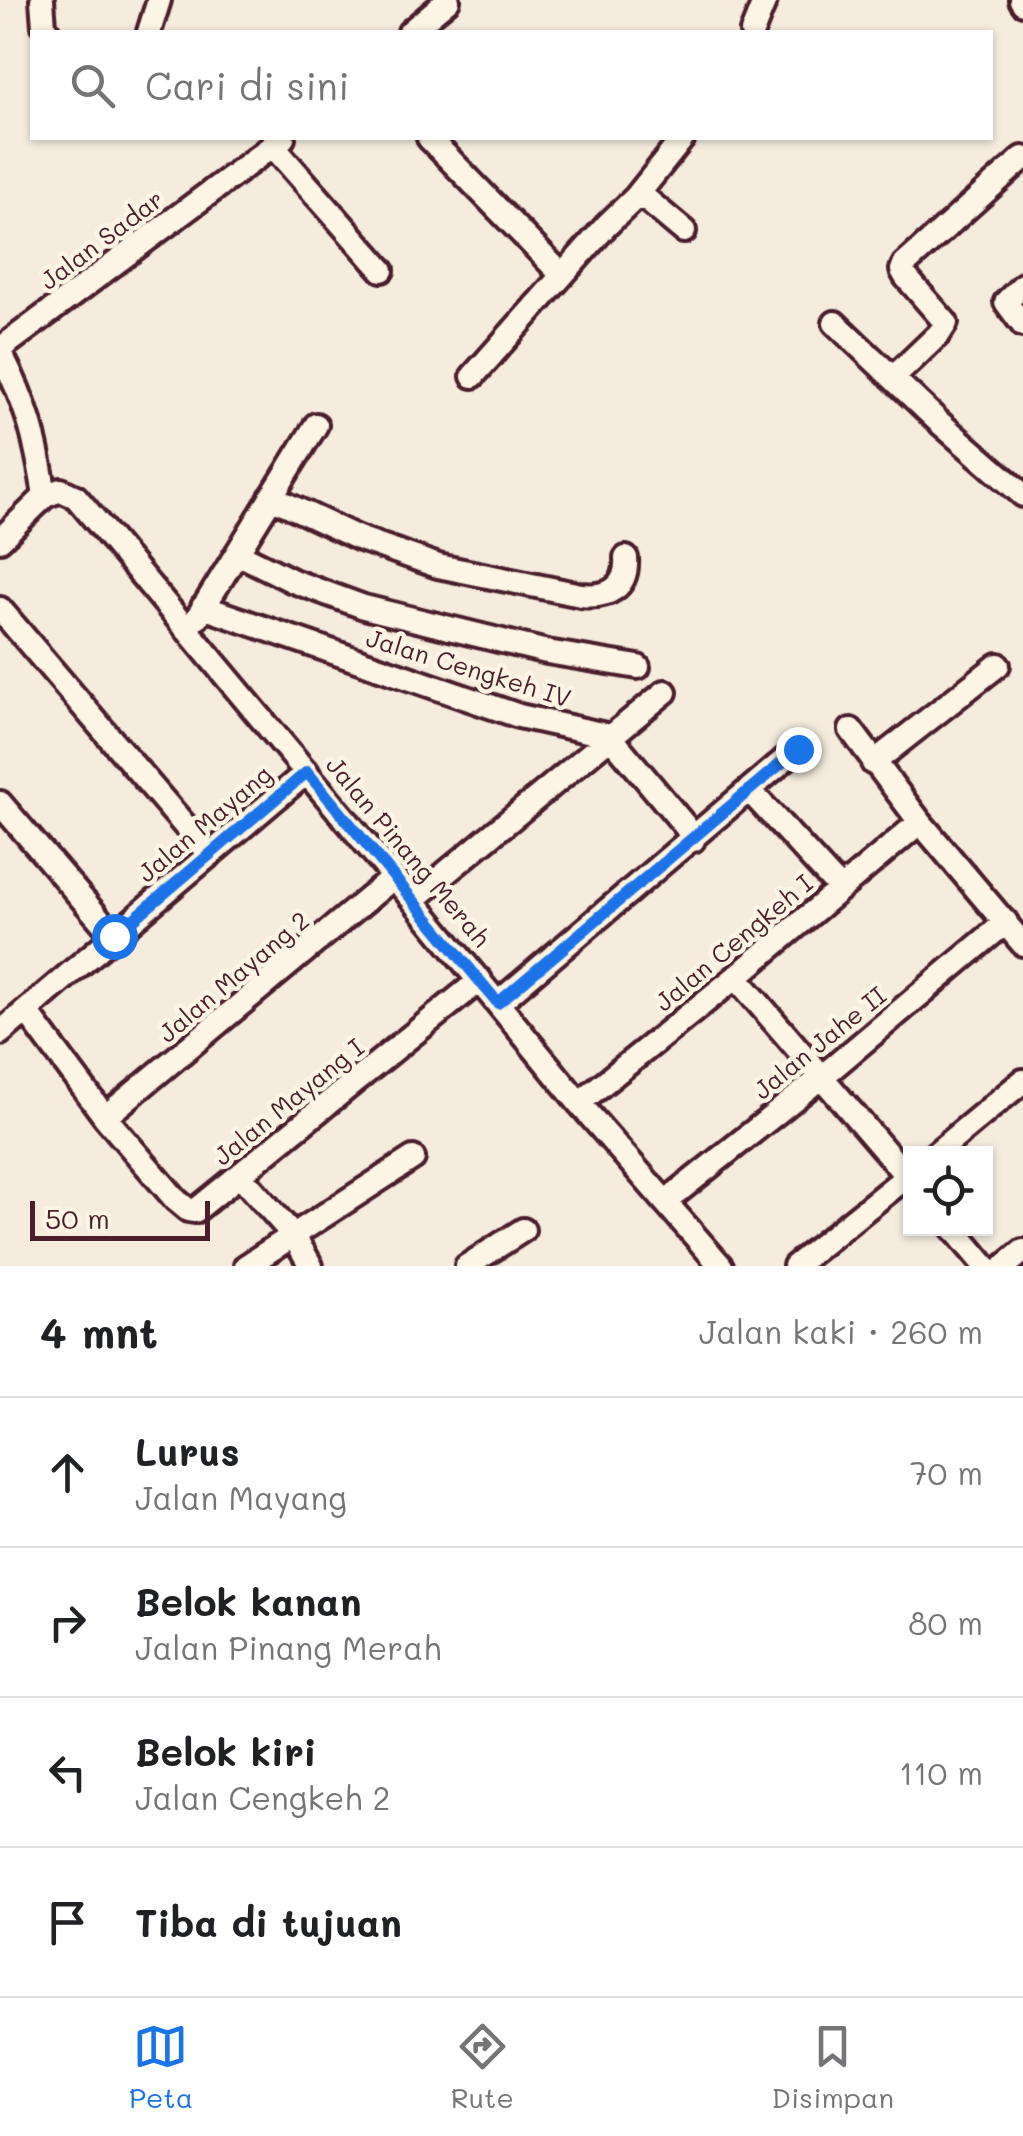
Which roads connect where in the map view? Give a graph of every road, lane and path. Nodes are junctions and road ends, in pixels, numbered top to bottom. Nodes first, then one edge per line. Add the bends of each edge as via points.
1 (42, 0) edge
2 (159, 0) edge
3 (448, 0) edge
4 (765, 0) edge
5 (47, 30) edge
6 (150, 30) edge
7 (412, 30) edge
8 (753, 30) edge
9 (431, 140) edge
10 (681, 140) edge
11 (278, 141) edge
12 (1023, 158) edge
13 (636, 198) junction
14 (684, 231) dead end
15 (382, 270) dead end
16 (562, 274) junction
17 (1023, 284) edge
18 (835, 323) dead end
19 (1023, 325) edge
20 (0, 350) edge
21 (473, 376) dead end
22 (893, 378) junction
23 (316, 425) dead end
24 (45, 496) junction
25 (271, 496) junction
26 (1023, 496) edge
27 (0, 540) edge
28 (237, 552) junction
29 (626, 558) dead end
30 (203, 607) junction
31 (0, 609) edge
32 (188, 631) junction
33 (998, 664) dead end
34 (638, 667) dead end
35 (665, 692) dead end
36 (851, 730) dead end
37 (610, 736) junction
38 (798, 749) dead end
39 (873, 763) junction
40 (307, 772) junction
41 (749, 790) junction
42 (0, 802) edge
43 (920, 822) junction
44 (689, 833) junction
45 (210, 854) junction
46 (394, 877) junction
47 (840, 889) junction
48 (414, 900) junction
49 (1006, 922) junction
50 (114, 936) junction
51 (1023, 944) edge
52 (736, 977) junction
53 (480, 980) junction
54 (498, 1003) junction
55 (10, 1019) edge
56 (824, 1076) junction
57 (1023, 1080) edge
58 (578, 1103) junction
59 (105, 1116) junction
60 (945, 1146) edge
61 (414, 1158) dead end
62 (903, 1169) edge
63 (240, 1175) junction
64 (903, 1182) edge
65 (665, 1202) junction
66 (523, 1230) dead end
67 (294, 1236) junction
68 (959, 1236) edge
69 (1023, 1251) edge
70 (246, 1266) edge
71 (311, 1266) edge
72 (467, 1266) edge
73 (721, 1266) edge
74 (795, 1266) edge
75 (985, 1266) edge
76 (1005, 1266) edge

1 - 5 street
2 - 6 street
3 - 7 street
4 - 8 street
9 - 16 street
10 - 13 street
11 - 15 street
11 - 20 street, Jalan Sadar
12 - 22 street via 904,265 902,272 945,326
13 - 14 street
13 - 16 street
16 - 21 street
17 - 19 street via 1006,302
18 - 22 street
20 - 24 street via 35,433
22 - 26 street
23 - 25 street
24 - 27 street
24 - 32 street, Jalan Pinang Merah via 61,490 76,497
25 - 28 street
25 - 29 street via 358,538 438,566 580,595 619,587
28 - 30 street
28 - 34 street via 364,607
30 - 32 street
30 - 37 street, Jalan Cengkeh IV via 519,716
31 - 45 street
32 - 40 street, Jalan Pinang Merah
33 - 39 street
35 - 37 street
36 - 39 street
37 - 44 street
37 - 48 street
38 - 41 street
39 - 43 street
40 - 45 street, Jalan Mayang
40 - 46 street, Jalan Pinang Merah
41 - 44 street
41 - 47 street
42 - 50 street
43 - 47 street, Jalan Cengkeh I
43 - 49 street
44 - 54 street
45 - 50 street, Jalan Mayang
46 - 48 street, Jalan Pinang Merah
46 - 59 street, Jalan Mayang 2
47 - 52 street, Jalan Cengkeh I
48 - 53 street, Jalan Pinang Merah
49 - 51 street
49 - 56 street, Jalan Jahe II
50 - 55 street, Jalan Mayang
52 - 56 street
52 - 58 street, Jalan Cengkeh I
53 - 54 street, Jalan Pinang Merah
53 - 63 street, Jalan Mayang I
54 - 58 street, Jalan Pinang Merah
55 - 59 street, Jalan Mayang I
56 - 62 street
56 - 65 street, Jalan Jahe II
57 - 60 street
58 - 65 street, Jalan Pinang Merah
59 - 63 street, Jalan Mayang I via 191,1212
61 - 67 street
63 - 67 street
64 - 74 street
65 - 73 street, Jalan Pinang Merah
66 - 72 street
67 - 70 street
67 - 71 street
68 - 75 street
69 - 76 street

